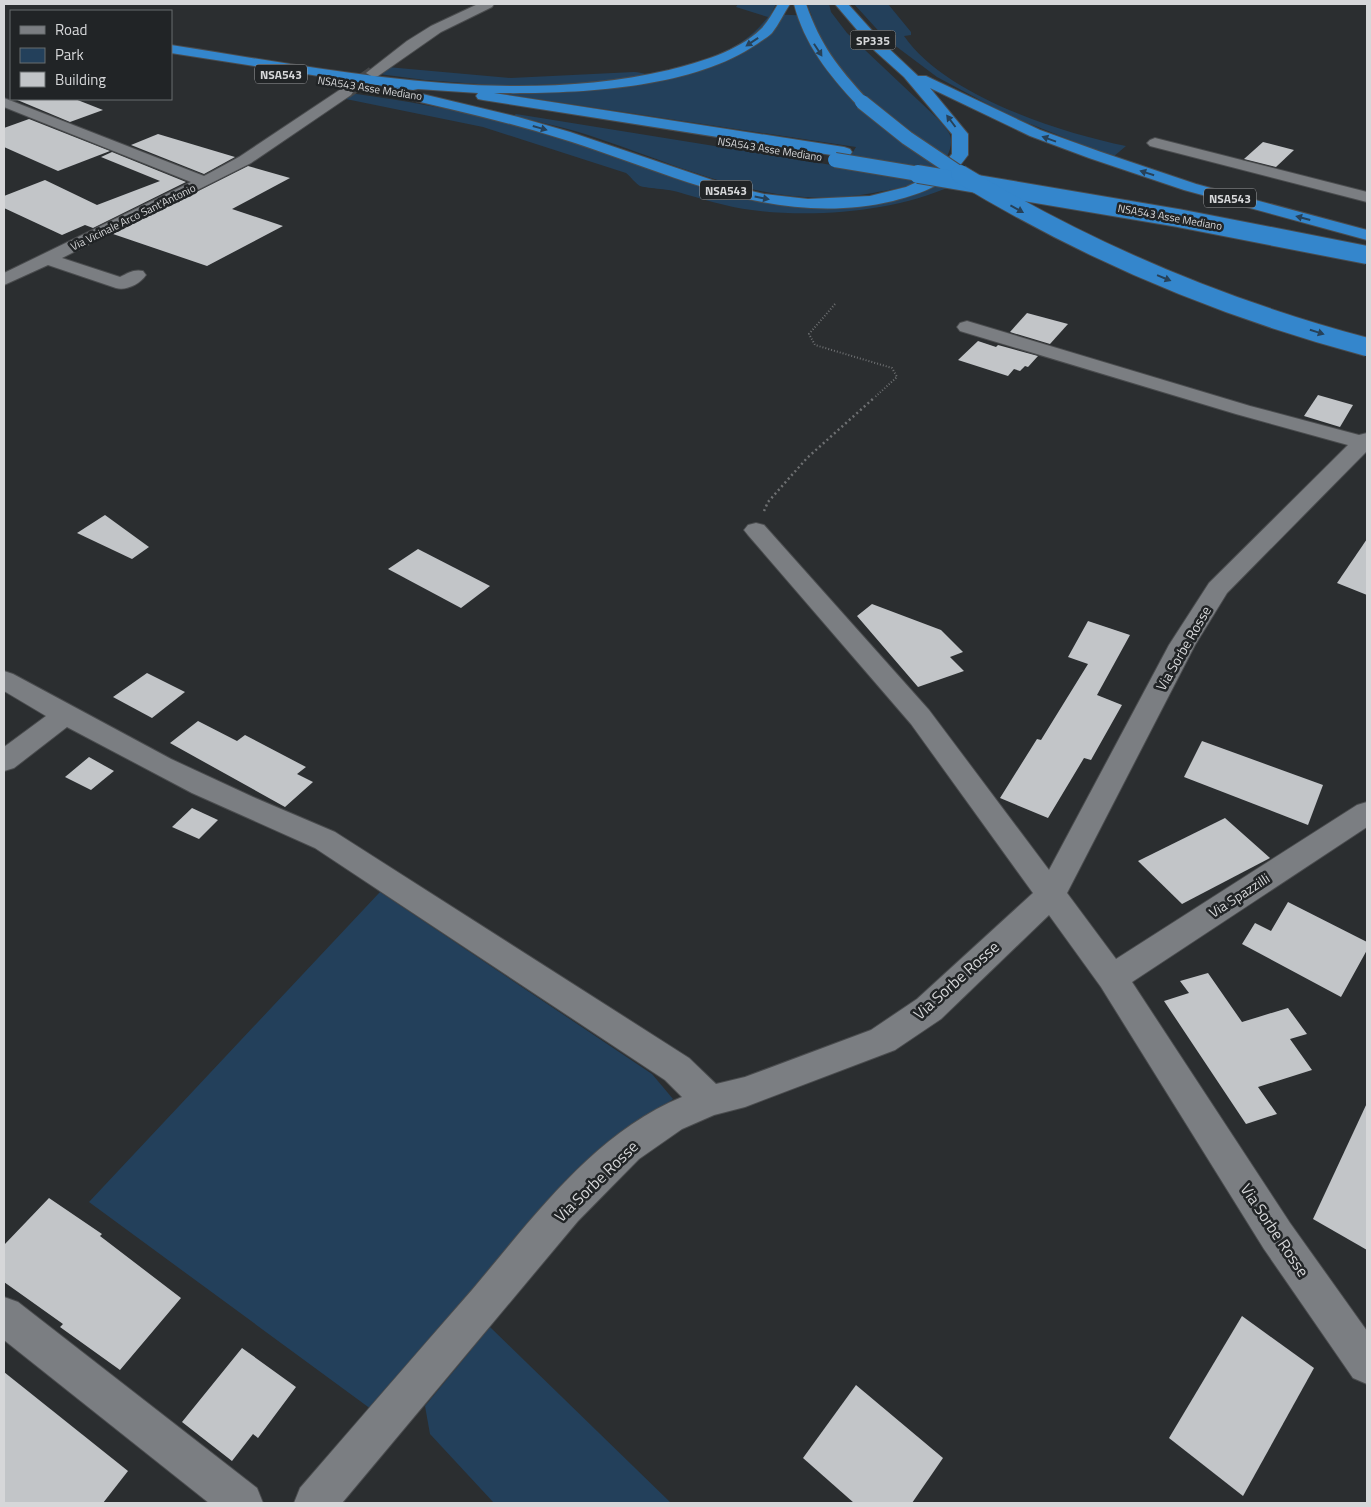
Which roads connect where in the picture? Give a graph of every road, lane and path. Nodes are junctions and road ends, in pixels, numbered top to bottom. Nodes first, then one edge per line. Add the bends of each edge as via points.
1 (488, 4) edge
2 (842, 4) edge
3 (792, 5) edge
4 (172, 49) edge
5 (172, 57) edge
6 (373, 73) tunnel mouth
7 (909, 74) junction
8 (391, 87) junction
9 (346, 92) tunnel mouth
10 (4, 102) edge
11 (1155, 143) dead end
12 (840, 156) junction
13 (204, 182) junction
14 (1367, 197) edge
15 (1367, 235) edge
16 (1367, 243) edge
17 (1367, 255) edge
18 (46, 259) junction
19 (137, 276) dead end
20 (4, 280) edge
21 (835, 304) dead end
22 (968, 327) dead end
23 (1367, 347) edge
24 (1366, 441) edge
25 (756, 530) joint
26 (4, 680) edge
27 (65, 715) junction
28 (4, 761) edge
29 (1367, 813) edge
30 (1051, 895) junction
31 (1112, 978) junction
32 (710, 1101) junction
33 (4, 1316) edge
34 (1367, 1364) edge
35 (242, 1503) edge
36 (315, 1503) edge

1 - 6 street via 436,29
2 - 7 highway, SP335 via 880,48
3 -> 8 highway, NSA543 via 755,41 732,55 647,79 549,89
3 -> 23 highway, NSA543, bridge via 830,68 862,102 891,126 995,197 1084,243 1170,281
4 - 8 highway, NSA543 Asse Mediano / NSA543
5 - 8 highway, NSA543 Asse Mediano / NSA543
8 -> 7 highway, NSA543 via 565,135 725,190 808,204 870,201 912,192 942,176 960,155 960,134 948,116
15 -> 7 highway, NSA543 via 1190,187 1095,156 1035,133
8 - 12 highway, NSA543 Asse Mediano / NSA543
9 - 13 street via 253,155
10 - 13 street, Via Vicinale Arco Sant'Antonio
11 - 14 street
12 - 16 highway, NSA543 Asse Mediano / NSA543, bridge via 1056,186
12 - 17 highway, NSA543 Asse Mediano / NSA543, bridge
13 - 18 street, Via Vicinale Arco Sant'Antonio
18 - 19 street via 122,284
18 - 20 street, Via Vicinale Arco Sant'Antonio
21 - 25 path via 809,334 815,345 892,368 897,377 807,458 768,502
22 - 24 street via 1243,410
24 - 30 street, Via Sorbe Rosse via 1218,588 1182,645
25 - 30 street, Via Sorbe Rosse via 920,717
26 - 27 street
27 - 28 street
27 - 32 street via 263,815 325,840 677,1069
29 - 31 street, Via Spazzilli
30 - 31 street, Via Sorbe Rosse
30 - 32 street, Via Sorbe Rosse via 929,1009 883,1040 745,1092
31 - 34 street, Via Sorbe Rosse via 1277,1236
32 - 36 street, Via Sorbe Rosse via 670,1118 627,1147 565,1209
33 - 35 street

